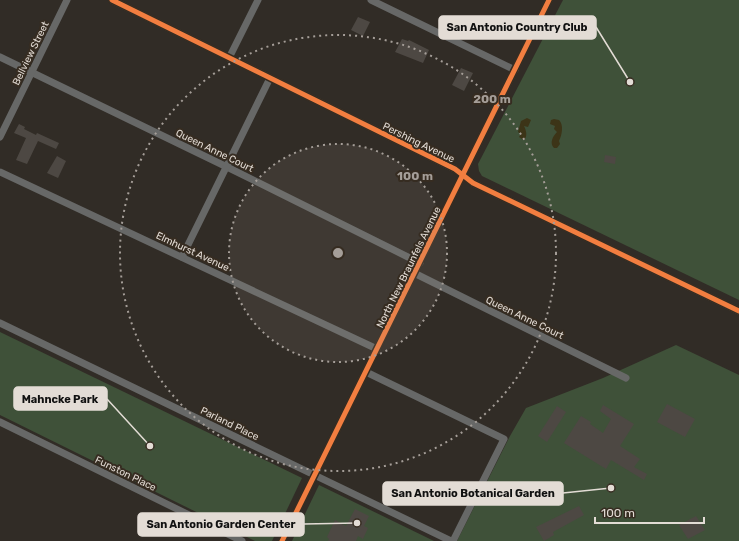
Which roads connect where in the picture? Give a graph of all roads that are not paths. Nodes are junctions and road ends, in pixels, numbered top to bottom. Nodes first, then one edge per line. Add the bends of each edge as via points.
1 (68, 0) edge
2 (112, 0) edge
3 (258, 0) edge
4 (371, 0) edge
5 (549, 0) edge
6 (0, 57) edge
7 (229, 58) junction
8 (515, 70) junction
9 (32, 72) junction
10 (270, 78) junction
11 (0, 137) edge
12 (227, 167) junction
13 (0, 172) edge
14 (463, 176) junction
15 (182, 257) junction
16 (420, 263) junction
17 (414, 274) junction
18 (739, 311) edge
19 (0, 323) edge
20 (377, 349) junction
21 (366, 372) junction
22 (626, 378) dead end
23 (0, 422) edge
24 (314, 476) junction
25 (242, 541) edge
26 (282, 541) edge
27 (452, 541) edge

1 - 9 street, Bellview Street
2 - 7 street, Pershing Avenue
3 - 7 street
4 - 8 street
5 - 8 street, North New Braunfels Avenue
6 - 9 street, Queen Anne Court
7 - 10 street, Pershing Avenue
8 - 14 street, North New Braunfels Avenue
9 - 11 street, Bellview Street
9 - 12 street, Queen Anne Court
10 - 12 street
10 - 14 street, Pershing Avenue via 455,169
12 - 15 street
12 - 16 street, Queen Anne Court
13 - 15 street, Elmhurst Avenue
14 - 16 street, North New Braunfels Avenue
14 - 18 street, Pershing Avenue
15 - 20 street, Elmhurst Avenue
16 - 17 street, North New Braunfels Avenue
17 - 20 street, North New Braunfels Avenue
17 - 22 street, Queen Anne Court
19 - 24 street, Parland Place
20 - 21 street, North New Braunfels Avenue
21 - 24 street, North New Braunfels Avenue
21 - 27 street via 504,439
23 - 25 street, Funston Place
24 - 26 street, North New Braunfels Avenue
24 - 27 street, Parland Place

